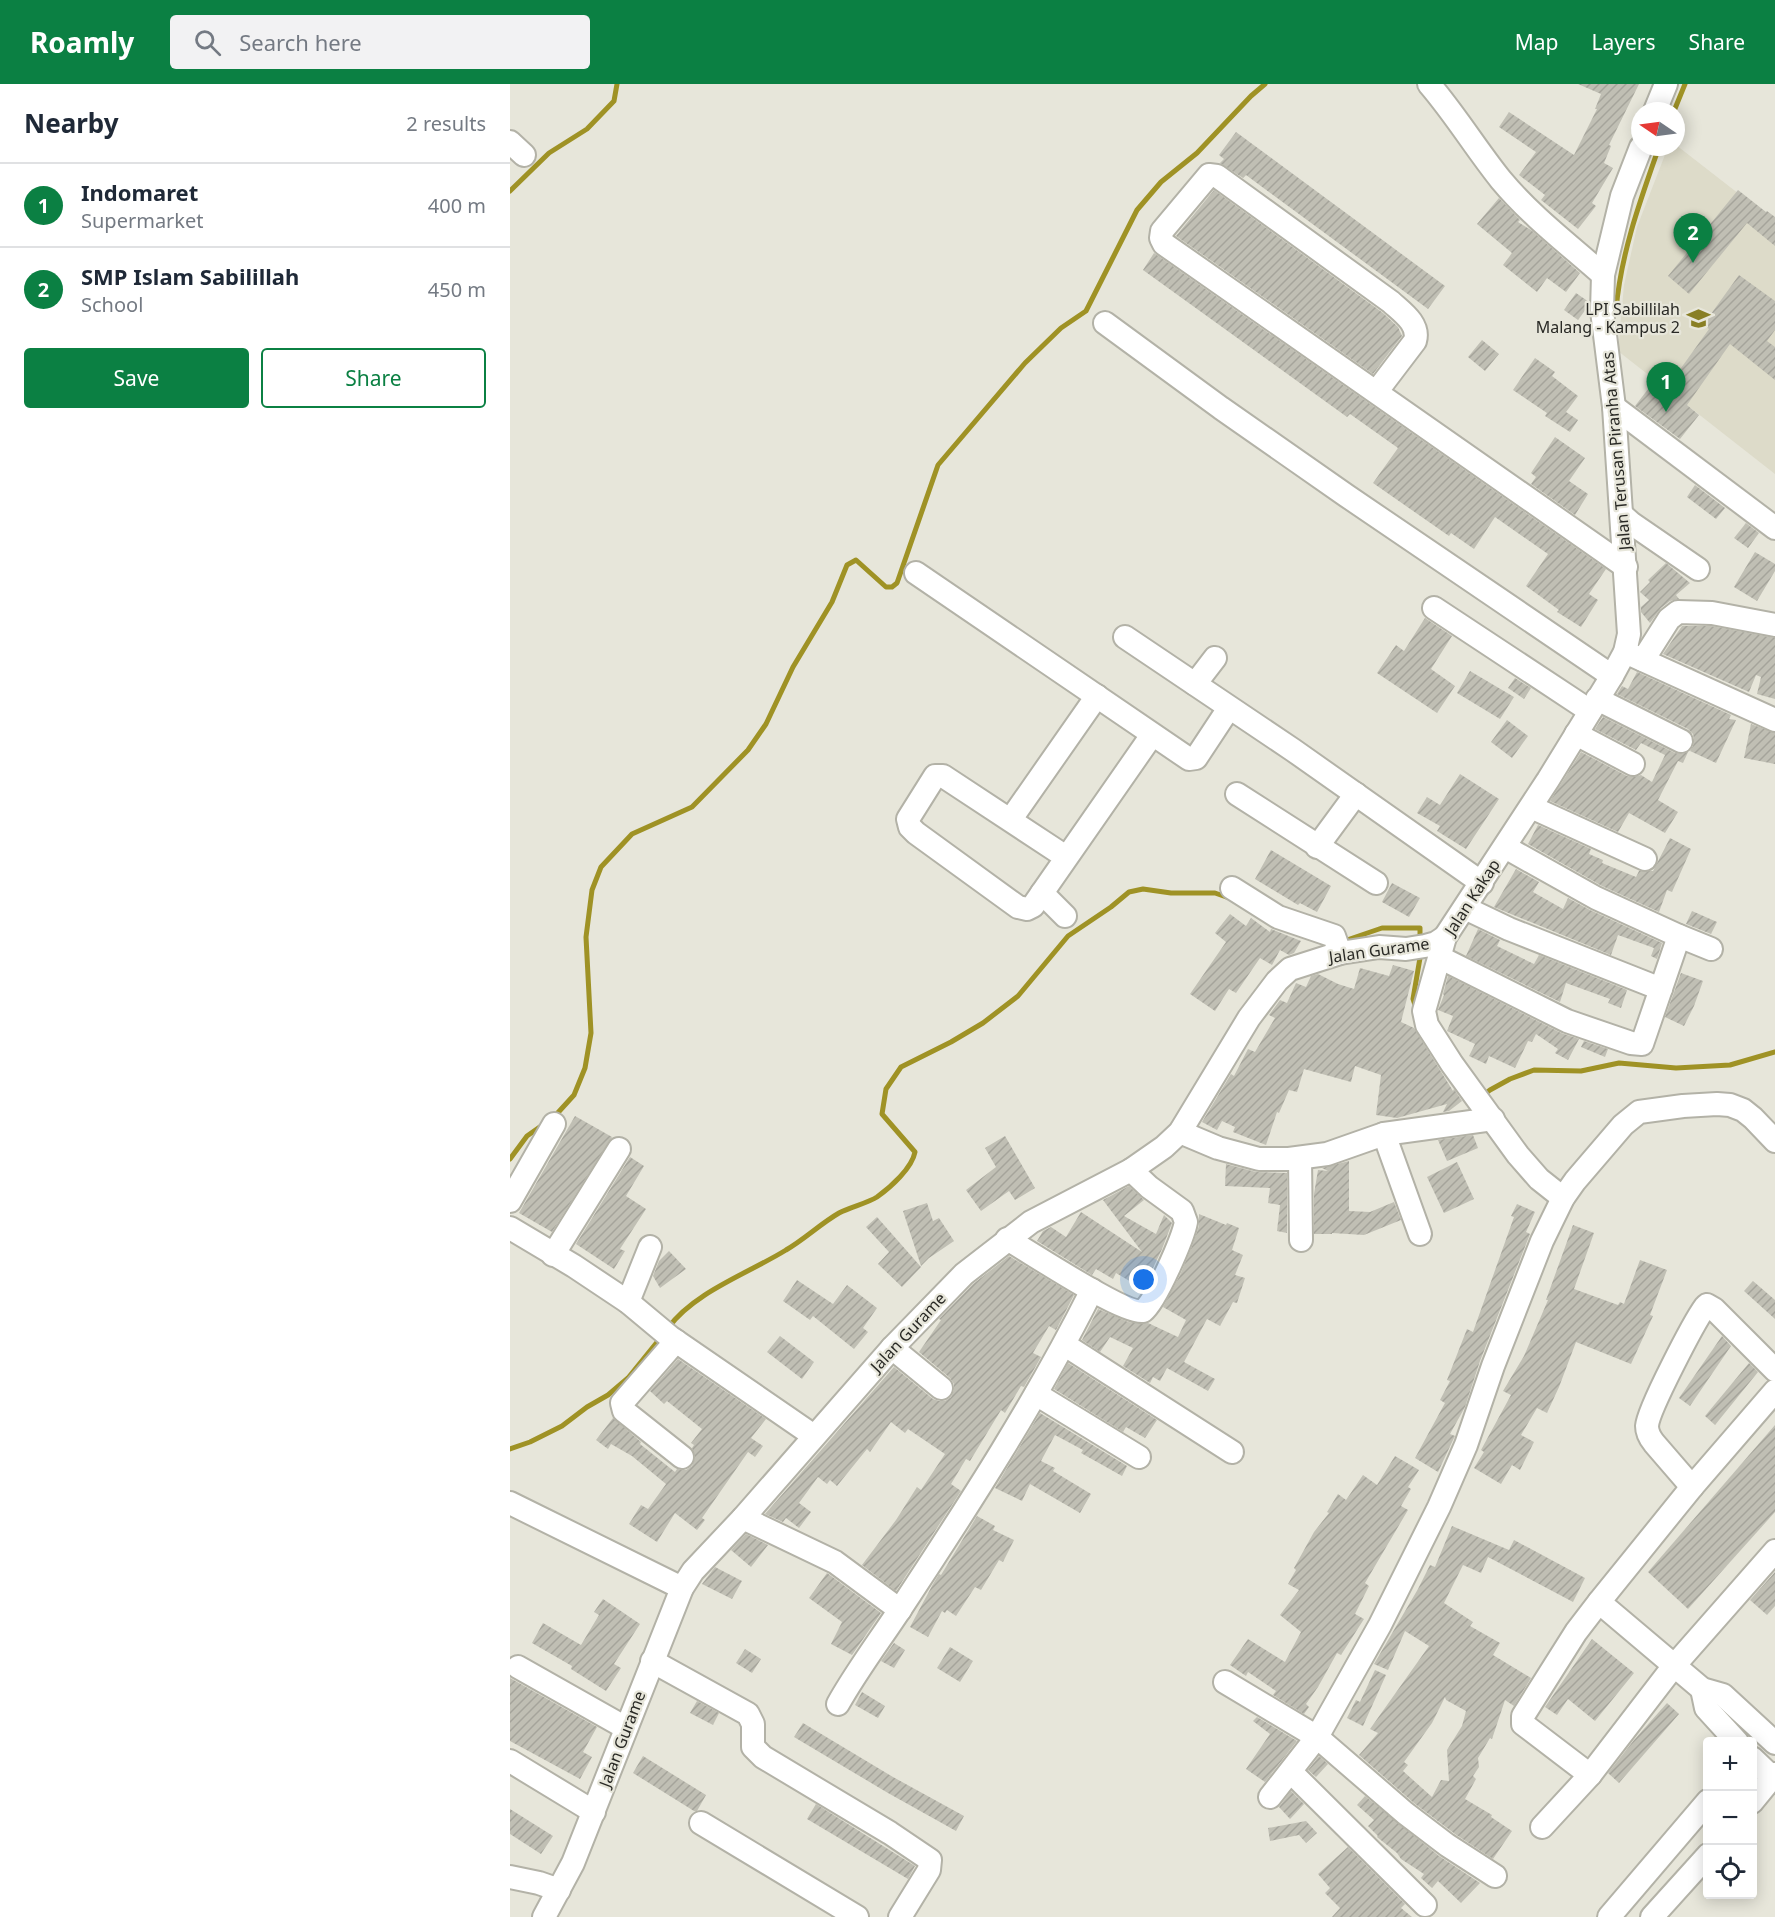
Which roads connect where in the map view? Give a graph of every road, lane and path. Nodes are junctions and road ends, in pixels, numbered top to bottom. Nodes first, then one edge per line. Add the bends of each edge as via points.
1 (1429, 84) edge
2 (1666, 84) edge
3 (1659, 102) edge
4 (1638, 156) edge
5 (1603, 275) junction
6 (1105, 323) dead end
7 (1377, 392) junction
8 (1614, 407) junction
9 (1622, 515) junction
10 (1775, 528) edge
11 (1626, 567) junction
12 (1698, 569) dead end
13 (916, 573) dead end
14 (1434, 608) dead end
15 (1775, 625) edge
16 (1125, 637) dead end
17 (1634, 656) junction
18 (1215, 658) dead end
19 (1612, 676) junction
20 (1196, 684) junction
21 (1096, 696) junction
22 (1594, 705) junction
23 (1228, 708) junction
24 (1775, 720) edge
25 (1576, 734) junction
26 (1152, 735) junction
27 (1682, 741) dead end
28 (1633, 764) dead end
29 (1237, 794) dead end
30 (1356, 794) junction
31 (1531, 807) junction
32 (1011, 819) junction
33 (1317, 847) junction
34 (1505, 847) junction
35 (1066, 857) junction
36 (1645, 859) dead end
37 (1376, 883) dead end
38 (1482, 883) junction
39 (1232, 888) dead end
40 (1042, 893) junction
41 (1465, 908) junction
42 (1065, 916) dead end
43 (1679, 936) junction
44 (1338, 945) junction
45 (1429, 947) junction
46 (1711, 949) dead end
47 (1661, 989) junction
48 (1483, 1105) junction
49 (554, 1124) dead end
50 (1180, 1132) junction
51 (1384, 1134) junction
52 (1775, 1141) edge
53 (619, 1149) dead end
54 (1300, 1158) junction
55 (1131, 1170) junction
56 (1563, 1198) junction
57 (510, 1201) edge
58 (510, 1228) edge
59 (1420, 1234) dead end
60 (1007, 1239) junction
61 (1300, 1240) dead end
62 (650, 1247) dead end
63 (553, 1255) junction
64 (1092, 1290) junction
65 (628, 1302) junction
66 (668, 1335) junction
67 (1065, 1345) junction
68 (892, 1348) junction
69 (1775, 1370) edge
70 (941, 1388) dead end
71 (1775, 1391) edge
72 (1036, 1394) junction
73 (814, 1436) junction
74 (1232, 1452) dead end
75 (682, 1457) dead end
76 (1139, 1457) dead end
77 (1692, 1487) junction
78 (510, 1503) edge
79 (743, 1518) junction
80 (1775, 1551) edge
81 (682, 1588) junction
82 (1599, 1602) junction
83 (900, 1610) junction
84 (652, 1661) junction
85 (518, 1667) dead end
86 (1673, 1667) junction
87 (1225, 1682) dead end
88 (1702, 1689) junction
89 (838, 1704) dead end
90 (626, 1728) junction
91 (1317, 1737) junction
92 (1732, 1737) edge
93 (1767, 1738) edge
94 (510, 1761) edge
95 (1757, 1762) edge
96 (1291, 1773) junction
97 (1590, 1774) junction
98 (1774, 1776) edge
99 (1757, 1796) edge
100 (1270, 1797) dead end
101 (1703, 1806) edge
102 (594, 1812) junction
103 (701, 1822) dead end
104 (1542, 1827) dead end
105 (1703, 1860) edge
106 (1495, 1876) dead end
107 (510, 1877) edge
108 (559, 1890) junction
109 (1425, 1905) dead end
110 (544, 1917) edge
111 (857, 1917) edge
112 (900, 1917) edge
113 (1609, 1917) edge
114 (1652, 1917) edge

1 - 5 street via 1527,209
2 - 3 street
4 - 5 street, Jalan Terusan Piranha Atas via 1622,196
5 - 8 street, Jalan Terusan Piranha Atas via 1602,310
6 - 19 street via 1347,496
7 - 7 street via 1415,341 1417,334 1410,321 1390,302 1217,176 1209,175 1162,231 1164,244
7 - 11 street
8 - 9 street, Jalan Terusan Piranha Atas
8 - 10 street
9 - 11 street, Jalan Terusan Piranha Atas
9 - 12 street
11 - 17 street, Jalan Terusan Piranha Atas via 1629,634
13 - 21 street
14 - 22 street
15 - 17 street, Jalan Kakap via 1712,613 1677,612
16 - 20 street
17 - 19 street, Jalan Kakap
17 - 24 street
18 - 20 street
19 - 22 street, Jalan Kakap
20 - 23 street
21 - 26 street
21 - 32 street
22 - 25 street, Jalan Kakap
22 - 27 street
23 - 26 street via 1195,759 1188,759
23 - 30 street
25 - 28 street
25 - 31 street, Jalan Kakap
26 - 35 street
29 - 33 street
30 - 33 street
30 - 38 street
31 - 34 street, Jalan Kakap
31 - 36 street
32 - 35 street
32 - 40 street via 939,775 908,822 916,833 1018,907 1030,908
33 - 37 street
34 - 38 street, Jalan Kakap
34 - 43 street via 1596,898
35 - 40 street
38 - 41 street, Jalan Kakap
39 - 44 street via 1278,917
40 - 42 street
41 - 45 street, Jalan Kakap
41 - 47 street
43 - 46 street
43 - 47 street
44 - 45 street, Jalan Gurame
44 - 50 street, Jalan Gurame via 1290,969 1277,981 1249,1017
45 - 47 street via 1567,1021 1638,1044 1643,1041
45 - 48 street, Jalan Kakap via 1424,1011 1427,1025
48 - 51 street
48 - 56 street, Jalan Kakap via 1529,1168
49 - 57 street
50 - 54 street via 1259,1159
50 - 55 street, Jalan Gurame
51 - 54 street via 1344,1149
51 - 59 street
52 - 56 street via 1743,1110 1730,1105 1639,1112 1623,1125
53 - 63 street
54 - 61 street
55 - 60 street, Jalan Gurame via 1031,1222
55 - 64 street via 1182,1211 1186,1225 1157,1290 1143,1311 1135,1311
56 - 91 street via 1522,1290 1480,1410 1443,1498 1380,1625
58 - 63 street
60 - 64 street
60 - 68 street, Jalan Gurame via 964,1274
62 - 65 street
63 - 65 street
64 - 67 street
65 - 66 street
66 - 73 street
66 - 75 street via 622,1406
67 - 72 street
67 - 74 street
68 - 70 street
68 - 73 street, Jalan Gurame
69 - 77 street via 1714,1309 1705,1307 1653,1406 1647,1427 1654,1443
71 - 77 street
72 - 76 street
72 - 83 street
73 - 79 street, Jalan Gurame
77 - 82 street
78 - 81 street
79 - 81 street, Jalan Gurame via 693,1570
79 - 83 street via 836,1562
80 - 86 street
81 - 84 street, Jalan Gurame
82 - 86 street
82 - 97 street via 1576,1632 1522,1722
83 - 89 street
84 - 90 street, Jalan Gurame
84 - 112 street via 748,1714 753,1724 753,1746 763,1757 927,1857 931,1862 929,1870
85 - 90 street
86 - 88 street
86 - 97 street
87 - 91 street
88 - 92 street via 1706,1708
88 - 93 street via 1723,1695
90 - 102 street, Jalan Gurame
91 - 96 street
91 - 106 street via 1405,1814
94 - 102 street
95 - 98 street
96 - 100 street
96 - 109 street
97 - 104 street
98 - 99 street
101 - 113 street
102 - 108 street, Jalan Gurame
103 - 111 street
105 - 114 street
107 - 108 street
108 - 110 street, Jalan Gurame

